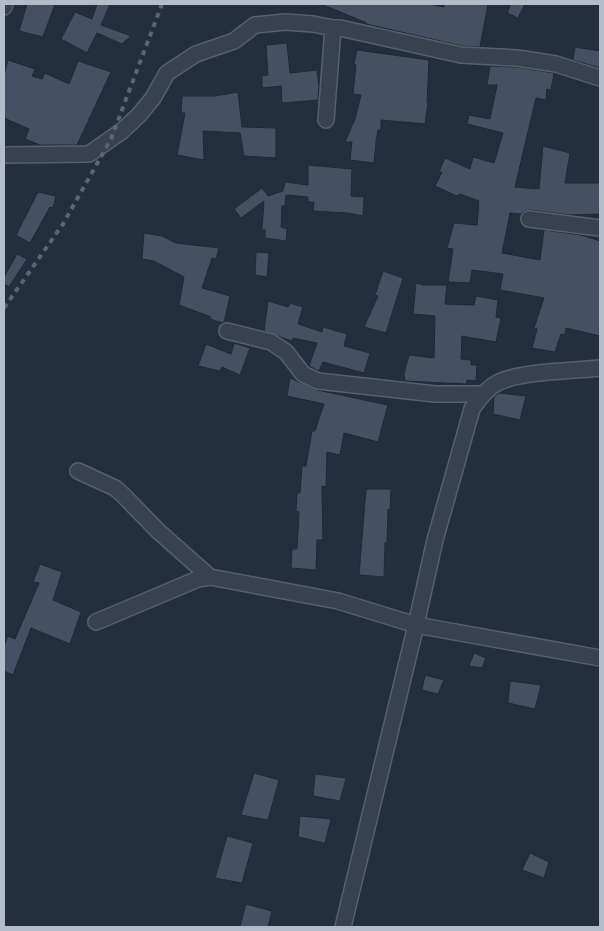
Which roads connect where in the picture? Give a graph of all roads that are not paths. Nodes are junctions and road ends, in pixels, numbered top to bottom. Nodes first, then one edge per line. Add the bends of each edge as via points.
1 (333, 28) junction
2 (600, 78) edge
3 (326, 120) dead end
4 (4, 155) edge
5 (529, 219) dead end
6 (600, 228) edge
7 (227, 331) dead end
8 (600, 368) edge
9 (483, 394) junction
10 (78, 471) dead end
11 (210, 576) junction
12 (96, 622) dead end
13 (416, 625) junction
14 (600, 658) edge
15 (344, 927) edge

1 - 2 street via 461,55 556,64
1 - 3 street
1 - 4 street via 285,22 255,25 234,41 196,54 167,73 139,115 122,132 89,154
5 - 6 street
7 - 9 street via 271,342 286,352 303,374 318,381 435,394
8 - 9 street via 522,376 499,382
9 - 13 street via 472,409 435,540
10 - 11 street via 114,488 158,532
11 - 12 street
11 - 13 street via 338,601
13 - 14 street
13 - 15 street

